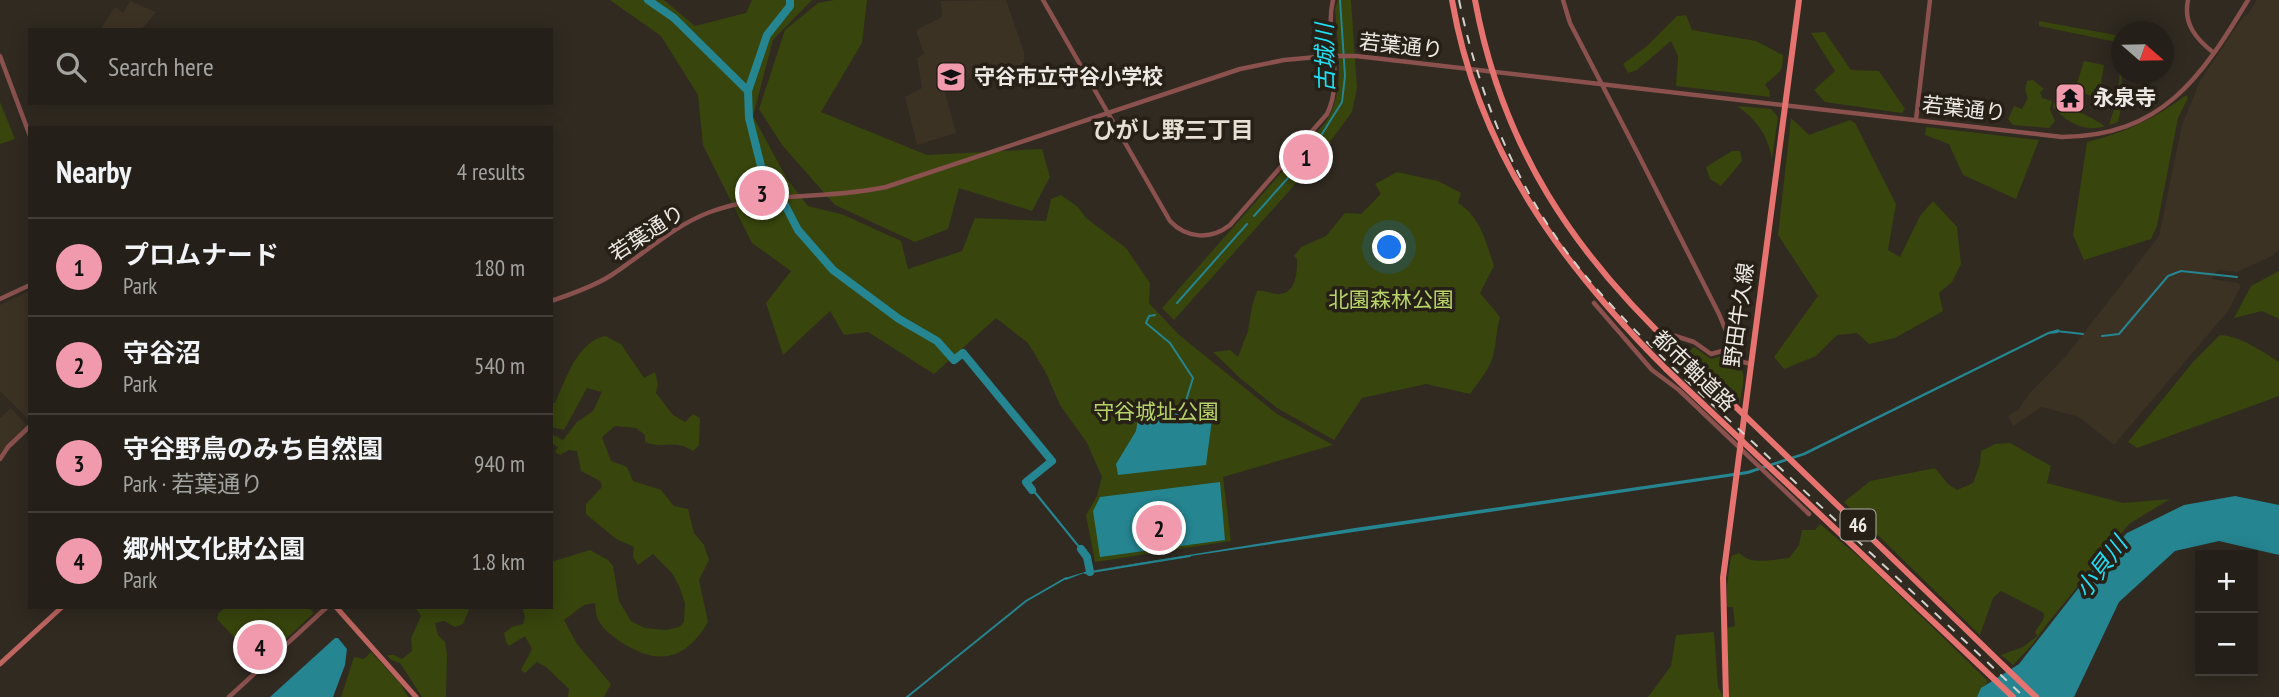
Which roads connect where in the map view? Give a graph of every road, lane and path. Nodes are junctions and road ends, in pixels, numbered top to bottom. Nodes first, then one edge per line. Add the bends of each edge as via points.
1 (1043, 0) edge
2 (1333, 0) edge
3 (1475, 0) edge
4 (1563, 0) edge
5 (1799, 0) edge
6 (1930, 0) edge
7 (2188, 0) edge
8 (2248, 0) edge
9 (1452, 3) edge
10 (2214, 53) junction
11 (0, 56) edge
12 (1469, 69) junction
13 (1493, 72) junction
14 (1603, 83) junction
15 (1785, 105) junction
16 (1107, 113) junction
17 (1916, 120) junction
18 (28, 131) edge
19 (28, 286) edge
20 (0, 299) edge
21 (553, 300) edge
22 (1594, 303) dead end
23 (1637, 312) junction
24 (1684, 339) junction
25 (1733, 348) junction
26 (1679, 352) junction
27 (1751, 364) junction
28 (28, 428) edge
29 (1740, 449) junction
30 (0, 459) edge
31 (1809, 514) dead end
32 (60, 609) edge
33 (325, 609) edge
34 (338, 609) edge
35 (0, 664) edge
36 (1726, 696) edge
37 (229, 697) edge
38 (416, 697) edge
39 (2013, 697) edge
40 (2036, 697) edge

1 - 16 street
2 - 16 street via 1331,106 1224,230 1198,236 1175,226
3 - 13 main road, 都市軸道路 / 46
4 - 14 street via 1570,23
5 - 15 main road, 野田牛久線
6 - 17 street
7 - 10 street via 2191,30
8 - 10 street, 若葉通り
9 - 12 main road, 都市軸道路 / 46
10 - 17 street, 若葉通り via 2171,101 2129,126 2106,133 2062,137
11 - 18 street
12 - 13 street, 若葉通り
12 - 16 street, 若葉通り, bridge via 1356,56 1270,62
12 - 39 main road, 都市軸道路 / 46, bridge via 1498,145 1546,229 1606,308
13 - 14 street, 若葉通り
13 - 23 main road, 都市軸道路 / 46 via 1541,186 1577,242
14 - 15 street, 若葉通り
14 - 25 street
15 - 17 street, 若葉通り
15 - 27 main road, 野田牛久線
16 - 21 street, 若葉通り via 886,187 765,198 708,213 674,230 599,282
19 - 20 street
22 - 29 street via 1652,370
23 - 24 street via 1665,334
23 - 26 main road, 都市軸道路 / 46
24 - 25 street via 1711,354
24 - 26 street via 1678,343
25 - 27 street via 1742,362
26 - 40 main road, 都市軸道路 / 46, bridge
27 - 29 main road, 野田牛久線
28 - 30 street
29 - 31 street
29 - 36 main road, 野田牛久線 via 1723,578
32 - 35 main road
33 - 37 street
34 - 38 main road

